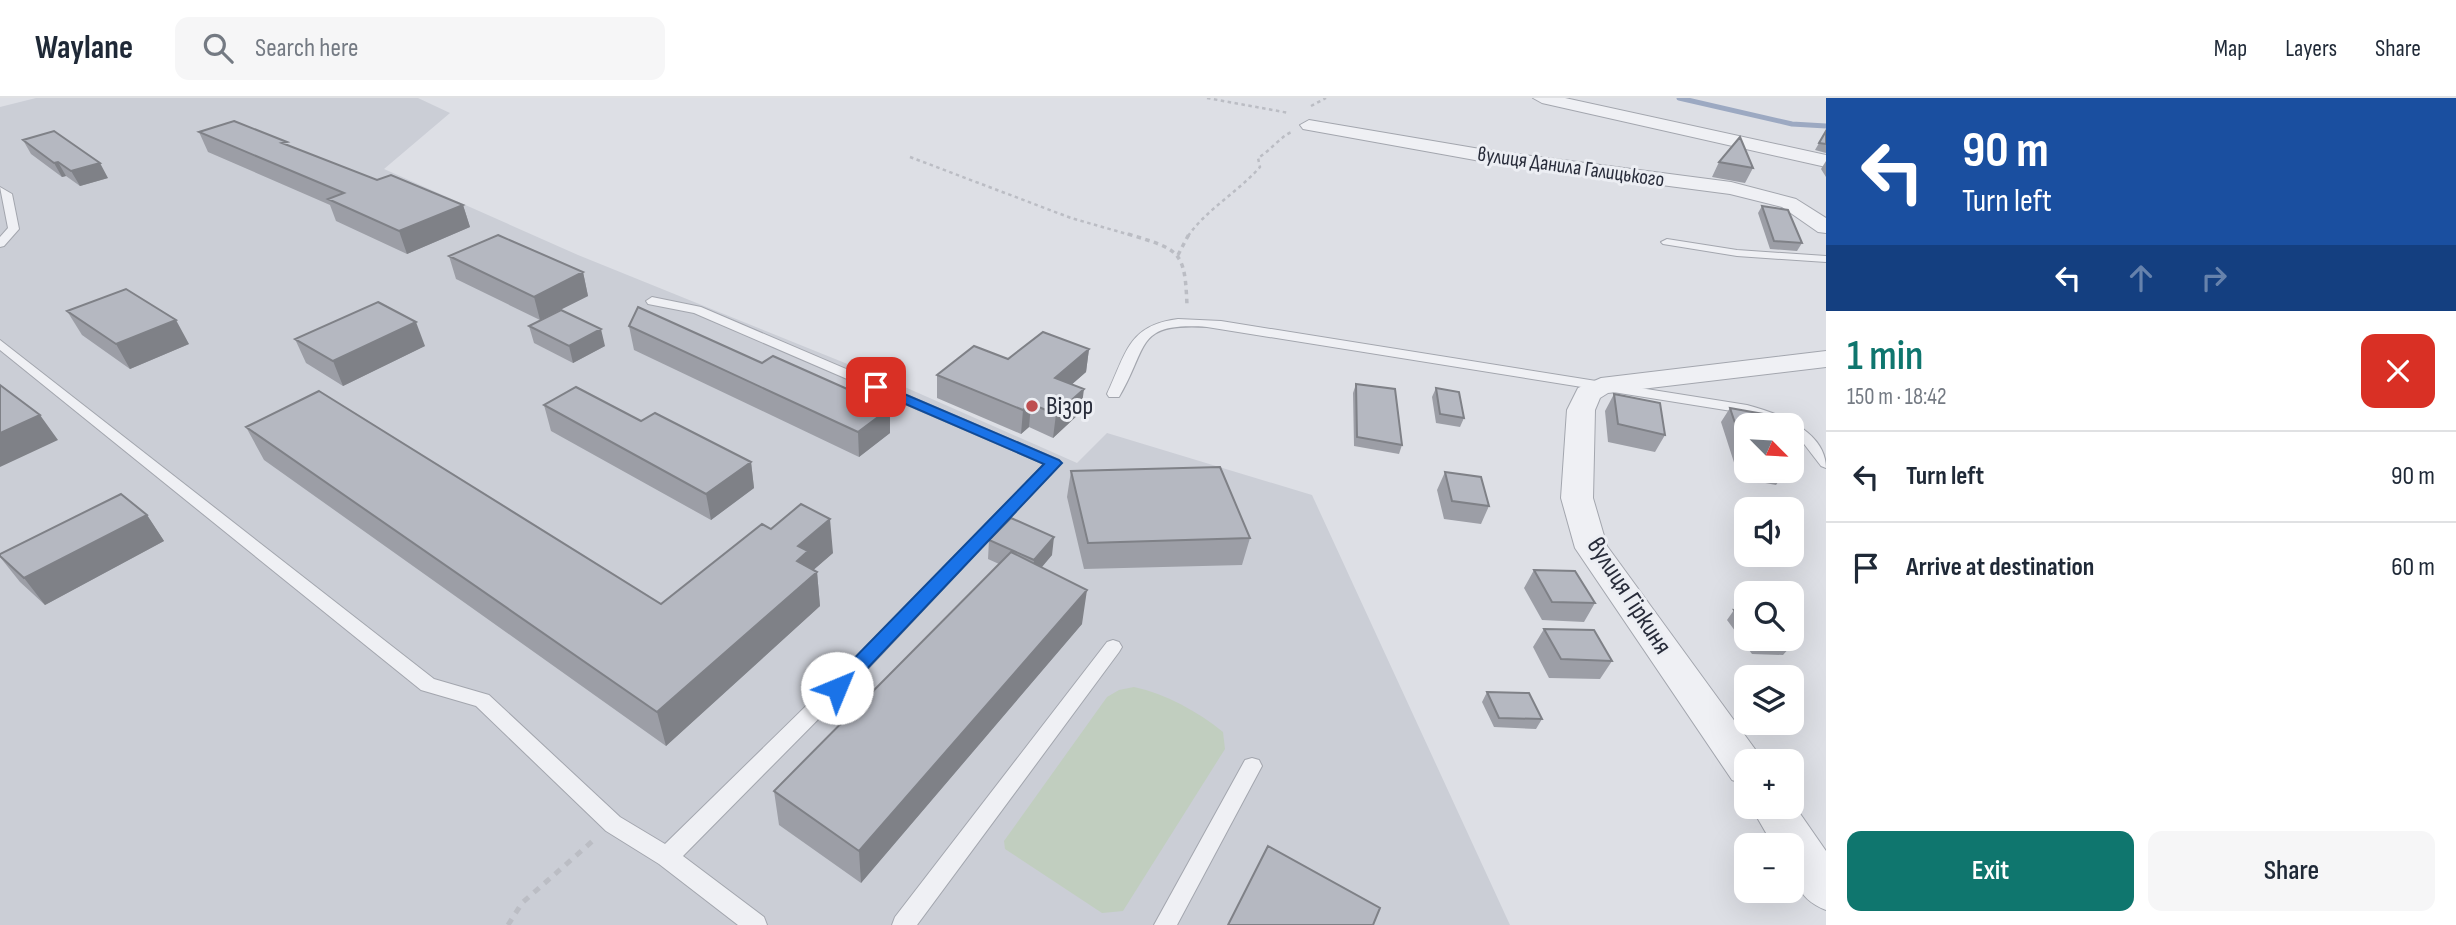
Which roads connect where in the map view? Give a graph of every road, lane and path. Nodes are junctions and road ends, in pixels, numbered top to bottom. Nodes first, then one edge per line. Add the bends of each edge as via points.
1 (1207, 98) edge
2 (1542, 98) edge
3 (1289, 113) dead end
4 (1309, 125) joint
5 (911, 157) dead end
6 (1826, 161) edge
7 (0, 190) edge
8 (1826, 227) edge
9 (1667, 242) dead end
10 (0, 244) edge
11 (1178, 255) junction
12 (1826, 259) edge
13 (652, 301) dead end
14 (1213, 325) junction
15 (0, 345) edge
16 (1826, 359) edge
17 (1601, 386) junction
18 (1114, 394) dead end
19 (1757, 413) edge
20 (1804, 436) edge
21 (1826, 463) edge
22 (1113, 647) dead end
23 (1734, 751) edge
24 (1252, 766) dead end
25 (1780, 819) edge
26 (613, 824) junction
27 (667, 857) junction
28 (1826, 890) edge
29 (508, 925) edge
30 (757, 925) edge
31 (903, 925) edge
32 (1165, 925) edge

1 - 3 path
2 - 6 street
4 - 8 street, вулиця Данила Галицького via 1474,154 1731,188 1789,203
4 - 11 path via 1284,134 1273,149 1258,158 1256,173 1197,223
5 - 11 path via 1071,218 1153,240
7 - 10 lane via 7,194 15,229
9 - 12 lane
11 - 14 path via 1186,271 1187,306
13 - 27 lane via 698,310 1054,463
14 - 17 lane
14 - 18 lane via 1188,322 1152,328
15 - 26 lane via 428,685 482,700
16 - 17 street
17 - 19 lane
17 - 23 street, вулиця Гіркиня via 1588,394 1581,410 1577,498 1591,548
20 - 21 lane
22 - 31 lane
24 - 32 lane
25 - 28 street
26 - 27 lane
26 - 29 path via 522,903
27 - 30 lane

